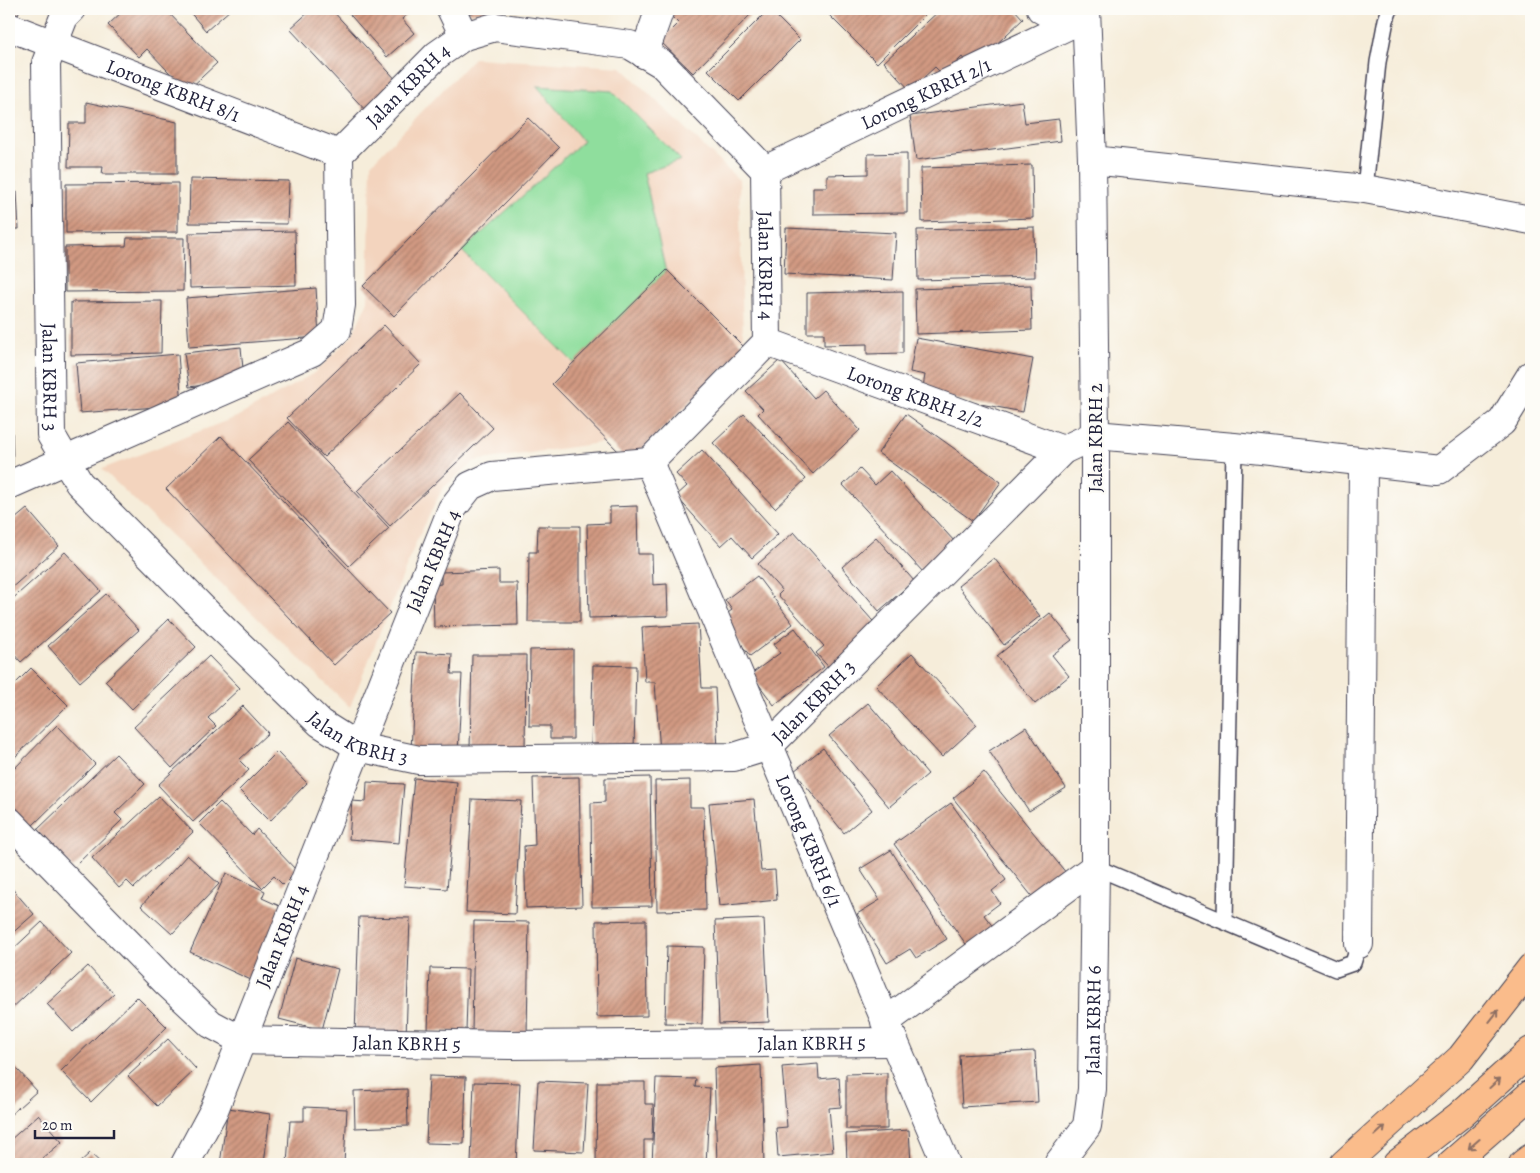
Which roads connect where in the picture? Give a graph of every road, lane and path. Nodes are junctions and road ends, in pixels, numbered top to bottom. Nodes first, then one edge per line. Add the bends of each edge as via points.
1 (72, 9) edge
2 (451, 9) edge
3 (660, 9) edge
4 (1041, 9) edge
5 (1390, 9) edge
6 (1080, 18) edge
7 (9, 27) edge
8 (464, 36) junction
9 (53, 46) junction
10 (644, 54) junction
11 (339, 154) junction
12 (1092, 160) junction
13 (765, 170) junction
14 (1366, 189) junction
15 (1531, 220) edge
16 (767, 342) junction
17 (1531, 375) edge
18 (1095, 435) junction
19 (1234, 447) junction
20 (1063, 450) junction
21 (66, 460) junction
22 (649, 462) junction
23 (1363, 462) junction
24 (9, 485) edge
25 (358, 746) junction
26 (769, 746) junction
27 (9, 821) edge
28 (1095, 867) junction
29 (1225, 922) junction
30 (1359, 944) joint
31 (1531, 968) edge
32 (889, 1032) junction
33 (241, 1040) junction
34 (1531, 1050) edge
35 (1531, 1094) edge
36 (1531, 1158) edge
37 (185, 1164) edge
38 (946, 1164) edge
39 (1058, 1164) edge
40 (1344, 1164) edge
41 (1397, 1164) edge
42 (1451, 1164) edge
43 (1523, 1164) edge

1 - 9 street, Jalan KBRH 3 via 64,17
2 - 8 street
3 - 10 street
4 - 6 street
5 - 14 lane via 1378,62
6 - 12 street, Jalan KBRH 2
6 - 13 street, Lorong KBRH 2/1
7 - 9 street, Lorong KBRH 8/1
8 - 10 street, Jalan KBRH 4 via 494,27 630,45
8 - 11 street, Jalan KBRH 4 via 437,55
9 - 11 street, Lorong KBRH 8/1
9 - 21 street, Jalan KBRH 3 via 46,63 51,435
10 - 13 street, Jalan KBRH 4 via 662,64
11 - 21 street via 341,306 337,330 312,352
12 - 14 street
12 - 18 street, Jalan KBRH 2
13 - 16 street, Jalan KBRH 4
14 - 15 street
16 - 20 street, Lorong KBRH 2/2
16 - 22 street, Jalan KBRH 4
17 - 23 street via 1502,422 1439,470
18 - 19 street
18 - 20 street, Jalan KBRH 3
18 - 28 street, Jalan KBRH 2
19 - 23 street
19 - 29 lane
20 - 26 street, Jalan KBRH 3
21 - 24 street
21 - 25 street, Jalan KBRH 3 via 79,483 320,724
22 - 25 street, Jalan KBRH 4 via 492,476 470,486 452,510
22 - 26 street, Lorong KBRH 6/1
23 - 30 street
25 - 26 street, Jalan KBRH 3 via 420,760 734,758
25 - 33 street, Jalan KBRH 4
26 - 32 street, Lorong KBRH 6/1
27 - 33 street, Jalan KBRH 5 via 166,982 211,1024
28 - 29 lane
28 - 32 street, Jalan KBRH 5
28 - 39 street, Jalan KBRH 6 via 1092,1089 1087,1126
29 - 30 lane via 1336,969 1353,963
40 -> 31 main road via 1461,1058
32 - 33 street, Jalan KBRH 5 via 509,1045
32 - 38 street, Lorong KBRH 6/1
33 - 37 street, Jalan KBRH 4 via 214,1110
41 -> 34 main road via 1460,1115
35 -> 42 main road
36 - 43 main road

